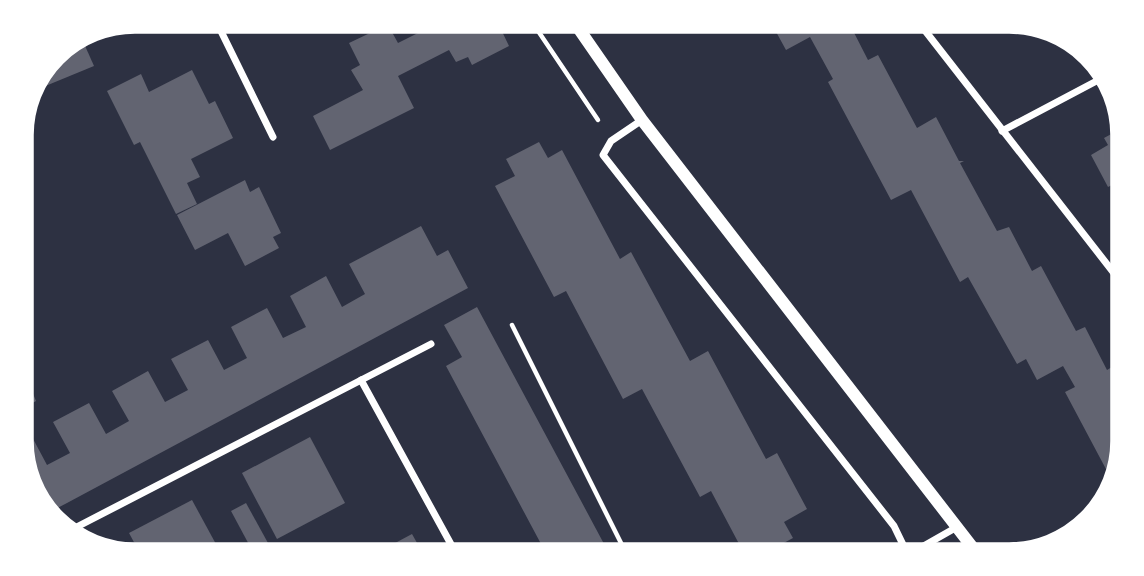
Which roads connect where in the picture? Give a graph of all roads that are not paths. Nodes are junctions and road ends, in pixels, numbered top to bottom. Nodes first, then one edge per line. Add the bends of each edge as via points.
1 (221, 32) edge
2 (581, 32) edge
3 (926, 32) edge
4 (1097, 81) edge
5 (642, 120) junction
6 (1002, 131) junction
7 (273, 137) dead end
8 (1112, 271) edge
9 (431, 344) dead end
10 (361, 380) junction
11 (78, 527) edge
12 (957, 527) junction
13 (451, 544) edge
14 (902, 544) edge
15 (928, 544) edge
16 (970, 544) edge

1 - 7 street
2 - 5 street
3 - 6 street
4 - 6 street
5 - 12 street
5 - 14 street via 611,141 603,155 894,526
6 - 8 street
9 - 10 street
10 - 11 street
10 - 13 street
12 - 15 street
12 - 16 street

